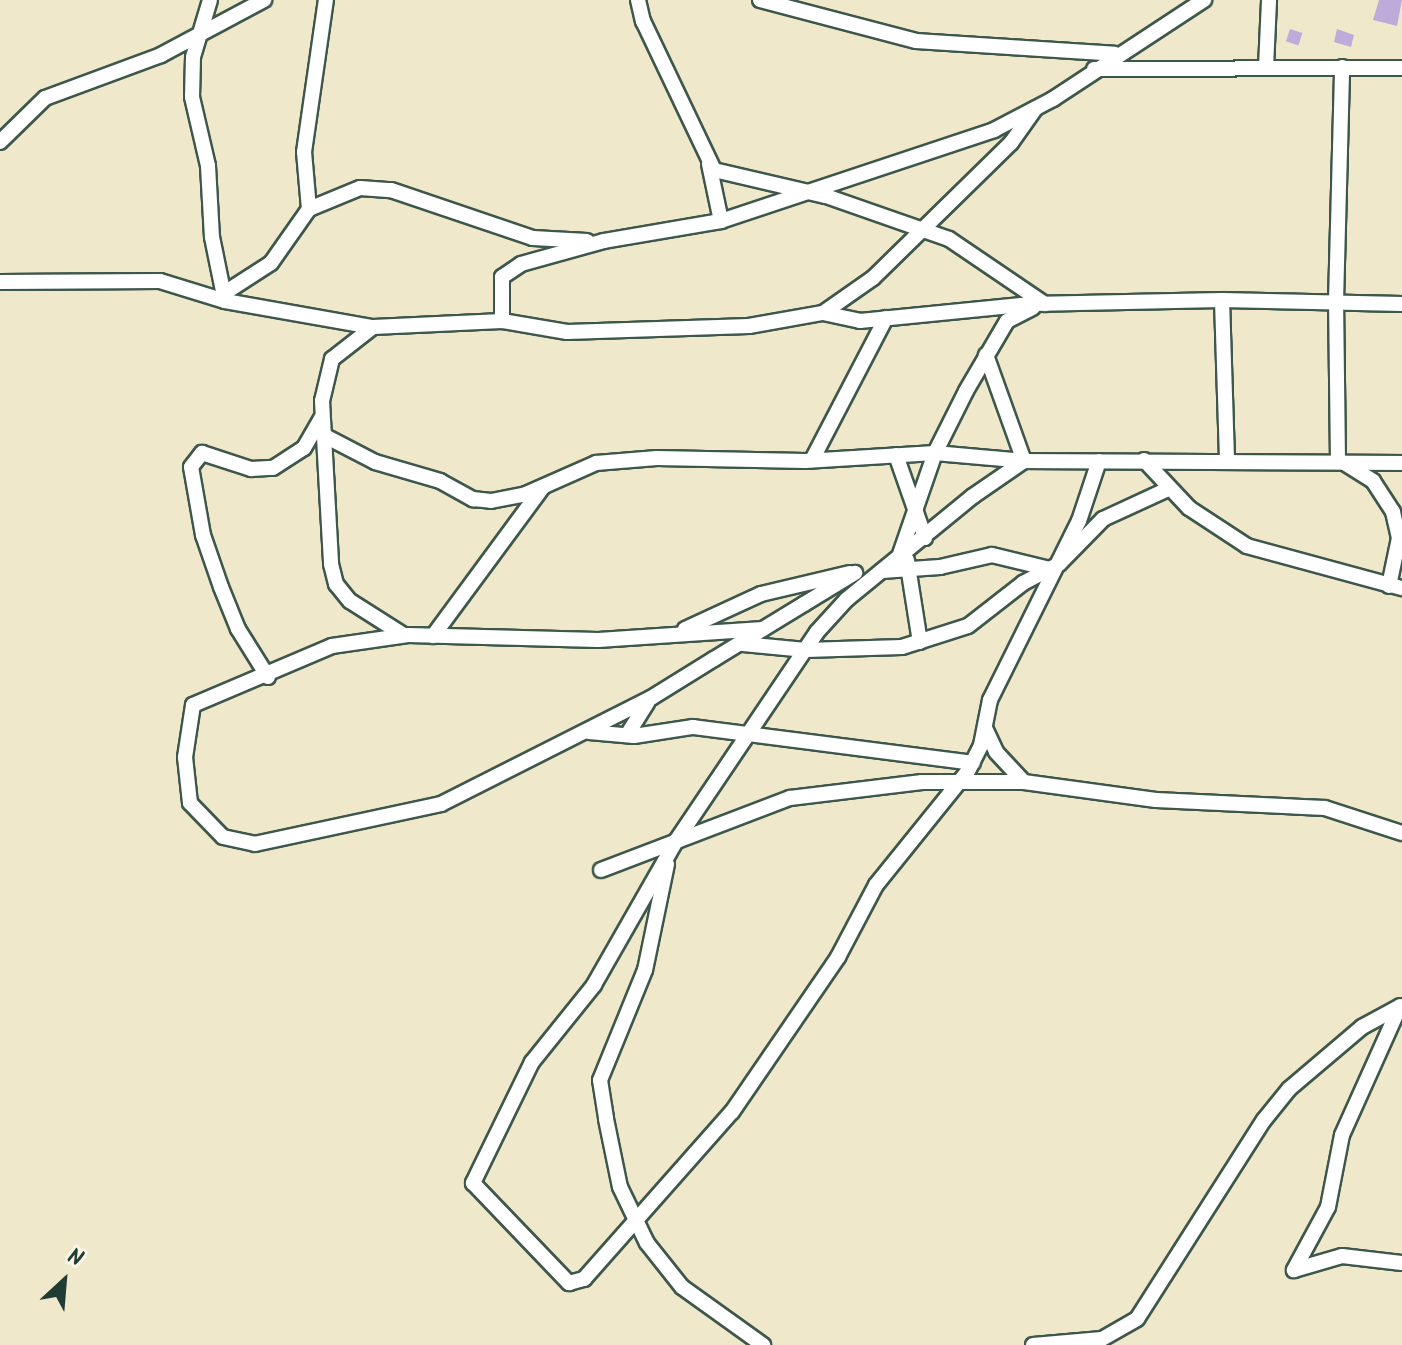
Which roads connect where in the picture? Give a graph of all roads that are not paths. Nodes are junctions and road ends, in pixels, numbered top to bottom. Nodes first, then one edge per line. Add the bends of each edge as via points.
1 (210, 0) edge
2 (264, 0) edge
3 (326, 0) edge
4 (638, 0) edge
5 (760, 0) edge
6 (1204, 0) edge
7 (1269, 0) edge
8 (199, 38) junction
9 (1115, 54) junction
10 (1266, 67) junction
11 (1342, 67) junction
12 (1402, 68) edge
13 (1094, 69) junction
14 (1035, 109) junction
15 (0, 142) edge
16 (708, 160) junction
17 (802, 194) junction
18 (309, 209) junction
19 (721, 221) junction
20 (923, 228) junction
21 (604, 241) junction
22 (0, 282) edge
23 (224, 297) junction
24 (1222, 300) junction
25 (1336, 302) junction
26 (1045, 304) junction
27 (1402, 304) edge
28 (823, 313) junction
29 (886, 318) junction
30 (502, 321) junction
31 (373, 327) junction
32 (986, 355) junction
33 (322, 417) junction
34 (323, 435) junction
35 (935, 453) junction
36 (896, 455) junction
37 (812, 460) junction
38 (1144, 460) junction
39 (1227, 460) junction
40 (1024, 461) junction
41 (1099, 461) junction
42 (1338, 461) junction
43 (1402, 463) edge
44 (545, 485) junction
45 (1168, 489) junction
46 (914, 510) junction
47 (925, 538) junction
48 (1400, 542) edge
49 (904, 559) junction
50 (1055, 567) junction
51 (882, 571) junction
52 (855, 573) junction
53 (1396, 587) edge
54 (763, 629) junction
55 (681, 632) junction
56 (408, 635) junction
57 (433, 636) junction
58 (920, 642) junction
59 (737, 645) junction
60 (806, 650) junction
61 (268, 677) junction
62 (651, 698) junction
63 (985, 728) junction
64 (588, 732) junction
65 (749, 734) junction
66 (627, 735) junction
67 (973, 763) junction
68 (960, 782) junction
69 (1024, 782) junction
70 (1402, 833) edge
71 (676, 841) junction
72 (669, 856) junction
73 (601, 870) dead end
74 (1401, 1005) edge
75 (635, 1223) junction
76 (1402, 1263) edge
77 (763, 1345) edge
78 (1033, 1345) edge

1 - 8 street
2 - 8 street
3 - 18 street via 304,152
4 - 16 street
5 - 9 street via 916,41
6 - 9 street
7 - 10 street
8 - 15 street via 45,98
8 - 23 street via 192,97 208,166 212,237
9 - 13 street
10 - 11 street
10 - 13 street
11 - 12 street
11 - 25 street
13 - 14 street
14 - 17 street via 994,130
14 - 20 street via 1018,137
16 - 17 street via 723,175
16 - 19 street
17 - 19 street
17 - 20 street via 826,196
18 - 21 street via 369,187 533,238
18 - 23 street via 271,263
19 - 21 street
20 - 26 street via 968,249
20 - 28 street via 873,278
21 - 30 street via 508,271 499,290
22 - 23 street via 145,280
23 - 31 street
24 - 25 street
24 - 26 street
24 - 39 street
25 - 27 street
25 - 42 street
26 - 29 street
26 - 32 street via 1007,321
28 - 29 street via 860,321
28 - 30 street via 749,326 597,332 538,330
29 - 37 street
30 - 31 street
31 - 33 street via 332,359
32 - 35 street
32 - 40 street
33 - 34 street
33 - 61 street via 298,454 273,468 251,469 202,453 191,467 203,535 221,587 238,629
34 - 44 street via 375,462 440,481 473,499 526,494
34 - 56 street via 336,584 366,615
35 - 36 street
35 - 40 street
35 - 46 street
36 - 37 street
36 - 46 street
37 - 44 street via 611,460
38 - 39 street
38 - 41 street
38 - 45 street
39 - 42 street
40 - 41 street
40 - 47 street
41 - 50 street
42 - 43 street
42 - 48 street via 1357,469 1381,493 1393,512
44 - 57 street
45 - 50 street via 1089,529
45 - 53 street via 1247,546
46 - 47 street
46 - 49 street
47 - 49 street
48 - 53 street
49 - 50 street via 992,555
49 - 51 street
49 - 58 street
50 - 58 street via 1023,583 978,622
50 - 63 street via 990,700
51 - 52 street
51 - 60 street via 834,613
52 - 54 street
52 - 55 street via 761,594
54 - 55 street
54 - 59 street
55 - 57 street via 598,640
56 - 57 street
56 - 61 street via 332,646
58 - 60 street
59 - 60 street via 753,642
59 - 62 street
60 - 65 street
61 - 64 street via 193,705 189,712 185,767 190,803 209,827 237,843 277,841 313,828 441,804
62 - 64 street
62 - 66 street
63 - 67 street
63 - 69 street via 996,752
64 - 66 street
65 - 66 street via 693,727
65 - 67 street
65 - 71 street
67 - 68 street
68 - 69 street
68 - 71 street via 859,786 790,798
68 - 75 street via 876,885 838,957 732,1112
69 - 70 street via 1156,800 1325,808
71 - 72 street
71 - 73 street
72 - 75 street via 645,970 600,1080 620,1187
72 - 75 street via 594,985 532,1062 474,1174 478,1194 569,1283 584,1279
74 - 76 street via 1342,1135 1328,1207 1294,1270 1342,1256
74 - 78 street via 1362,1027 1281,1099 1137,1319 1102,1339
75 - 77 street via 682,1287

